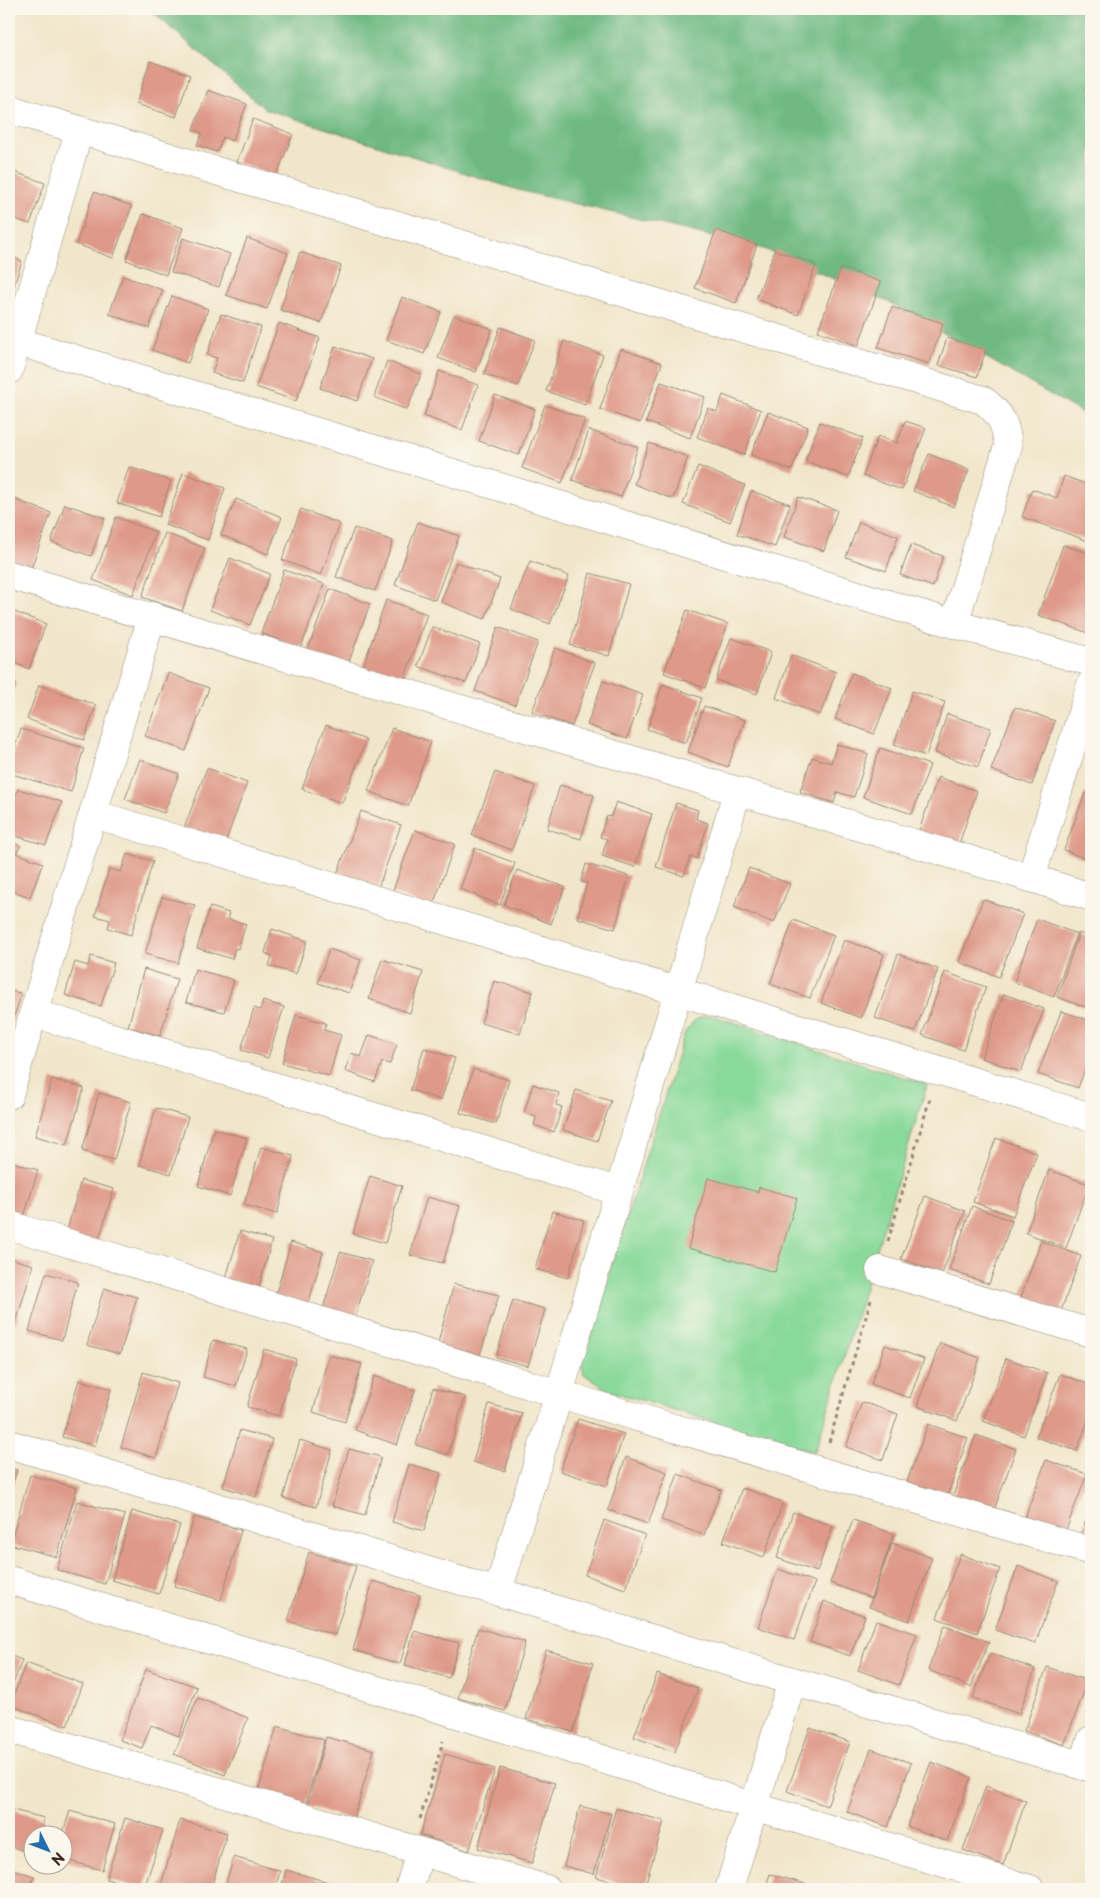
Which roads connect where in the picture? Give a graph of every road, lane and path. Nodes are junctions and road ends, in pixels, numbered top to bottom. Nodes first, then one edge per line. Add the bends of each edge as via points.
1 (9, 109) edge
2 (79, 131) junction
3 (13, 340) edge
4 (9, 370) edge
5 (9, 575) edge
6 (152, 616) junction
7 (954, 624) junction
8 (1091, 662) edge
9 (1091, 684) edge
10 (737, 792) junction
11 (94, 814) junction
12 (1031, 878) junction
13 (1091, 897) edge
14 (678, 992) junction
15 (34, 1014) junction
16 (9, 1095) edge
17 (1091, 1117) edge
18 (618, 1191) junction
19 (9, 1225) edge
20 (880, 1270) dead end
21 (1091, 1333) edge
22 (560, 1394) junction
23 (9, 1444) edge
24 (1091, 1551) edge
25 (9, 1580) edge
26 (498, 1591) junction
27 (792, 1681) junction
28 (451, 1712) junction
29 (9, 1729) edge
30 (1091, 1740) edge
31 (1087, 1767) edge
32 (753, 1806) junction
33 (416, 1850) junction
34 (409, 1889) edge
35 (546, 1889) edge
36 (729, 1889) edge
37 (1030, 1889) edge

1 - 2 street
2 - 3 street
2 - 7 street via 983,400 998,411 1007,431 1008,446
3 - 4 street
3 - 7 street
5 - 6 street
6 - 10 street
6 - 11 street
7 - 8 street
9 - 12 street
10 - 12 street
10 - 14 street
11 - 14 street
11 - 15 street
12 - 13 street
14 - 17 street
14 - 18 street
15 - 16 street
15 - 18 street
18 - 22 street
19 - 22 street
20 - 21 street
22 - 24 street
22 - 26 street
23 - 26 street
25 - 28 street
26 - 27 street
27 - 31 street
27 - 32 street
28 - 32 street
28 - 33 path
29 - 33 street
30 - 31 street
32 - 36 street
32 - 37 street
33 - 34 street
33 - 35 street

